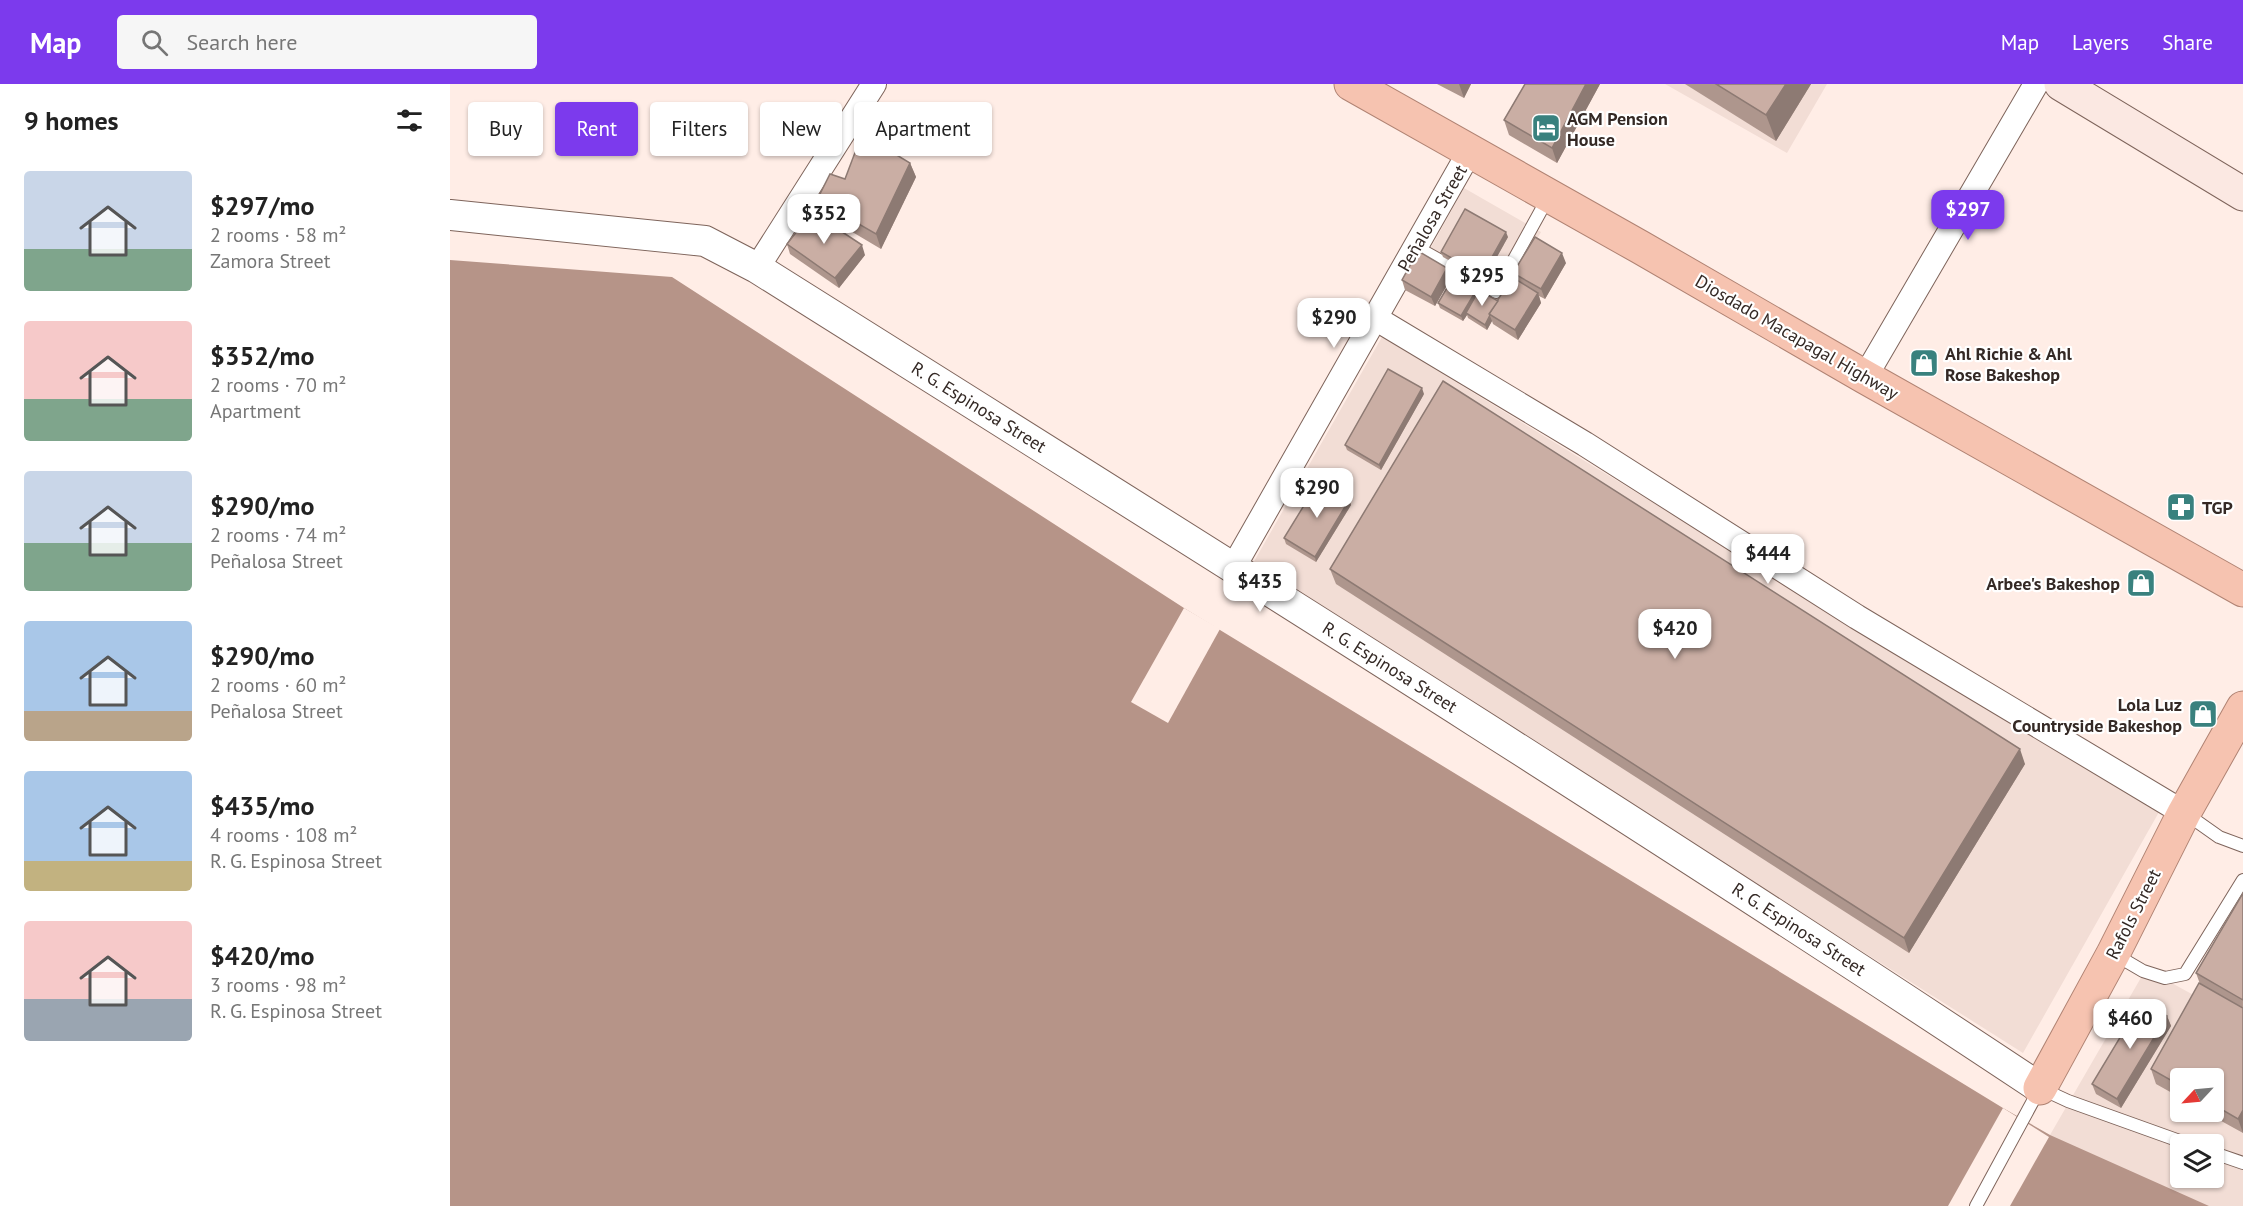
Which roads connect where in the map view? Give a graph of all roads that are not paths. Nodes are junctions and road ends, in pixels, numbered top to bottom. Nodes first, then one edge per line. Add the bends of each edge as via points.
1 (874, 84) edge
2 (1351, 84) edge
3 (2036, 84) edge
4 (2061, 84) edge
5 (1470, 151) junction
6 (2243, 194) edge
7 (1549, 195) junction
8 (450, 215) edge
9 (1416, 247) junction
10 (757, 268) junction
11 (1376, 318) junction
12 (1865, 377) junction
13 (1233, 568) junction
14 (2243, 590) edge
15 (2243, 708) edge
16 (2184, 813) junction
17 (2243, 846) edge
18 (2243, 880) edge
19 (2113, 954) junction
20 (2040, 1088) junction
21 (2170, 1138) edge
22 (2224, 1156) edge
23 (2243, 1163) edge
24 (1976, 1206) edge

1 - 10 street
2 - 5 highway, Diosdado Macapagal Highway
3 - 12 street
4 - 6 main road
5 - 7 highway, Diosdado Macapagal Highway
5 - 9 street, Peñalosa Street
7 - 9 lane via 1496,292
7 - 12 highway, Diosdado Macapagal Highway
8 - 10 street, R. G. Espinosa Street via 705,240
9 - 11 street, Peñalosa Street
10 - 13 street, R. G. Espinosa Street
11 - 13 street, Peñalosa Street
11 - 16 street via 1585,444 1857,617
12 - 14 highway, Diosdado Macapagal Highway
13 - 20 street, R. G. Espinosa Street via 1797,926
15 - 16 highway, Rafols Street
16 - 17 lane via 2219,837
16 - 19 highway, Rafols Street
18 - 19 lane via 2185,974 2165,978
19 - 20 highway, Rafols Street
20 - 21 lane
20 - 24 lane, Rafols Street
22 - 23 lane

